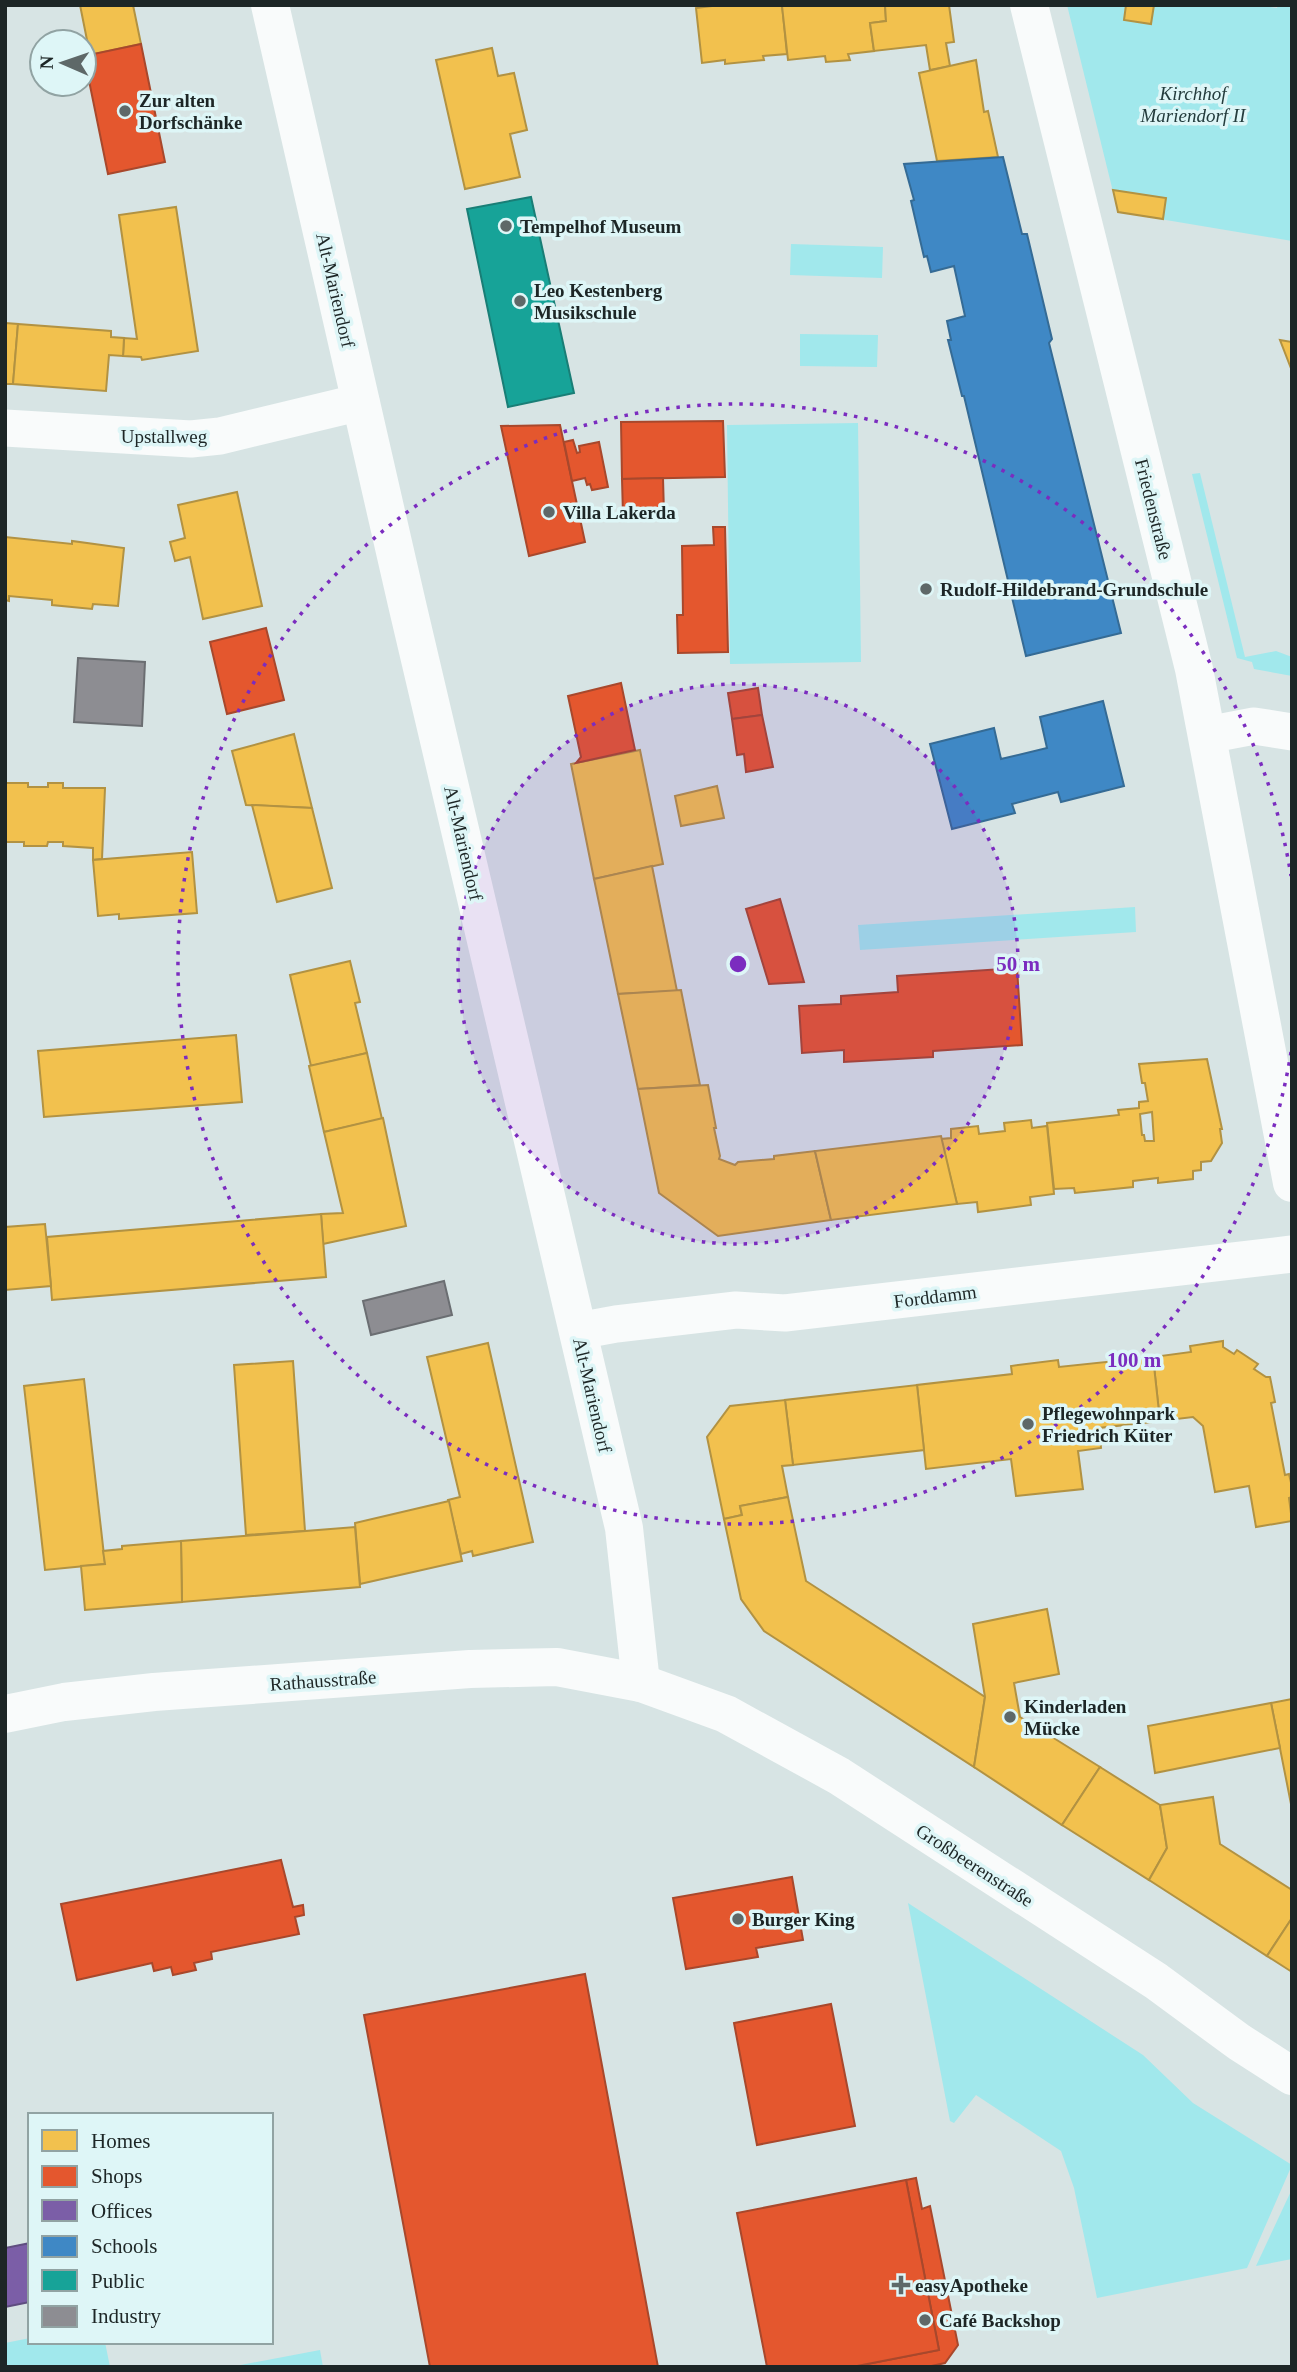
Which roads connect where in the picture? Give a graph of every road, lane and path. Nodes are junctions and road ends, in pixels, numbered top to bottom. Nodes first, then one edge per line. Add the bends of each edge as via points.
1 (270, 5) edge
2 (1029, 5) edge
3 (361, 402) junction
4 (5, 428) edge
5 (1292, 732) edge
6 (1207, 735) junction
7 (1292, 1182) edge
8 (1292, 1254) edge
9 (578, 1331) junction
10 (641, 1683) junction
11 (5, 1714) edge
12 (1292, 2076) edge

1 - 3 main road, Alt-Mariendorf
2 - 6 main road, Friedenstraße
3 - 4 street, Upstallweg via 191,439
3 - 9 main road, Alt-Mariendorf
5 - 6 street via 1254,726
6 - 7 main road, Friedenstraße
8 - 9 street, Forddamm via 785,1313 736,1310
9 - 10 main road, Alt-Mariendorf via 624,1528
10 - 11 main road, Rathausstraße via 556,1667 470,1669 154,1692
10 - 12 main road, Großbeerenstraße via 726,1714 839,1776 1156,1980

